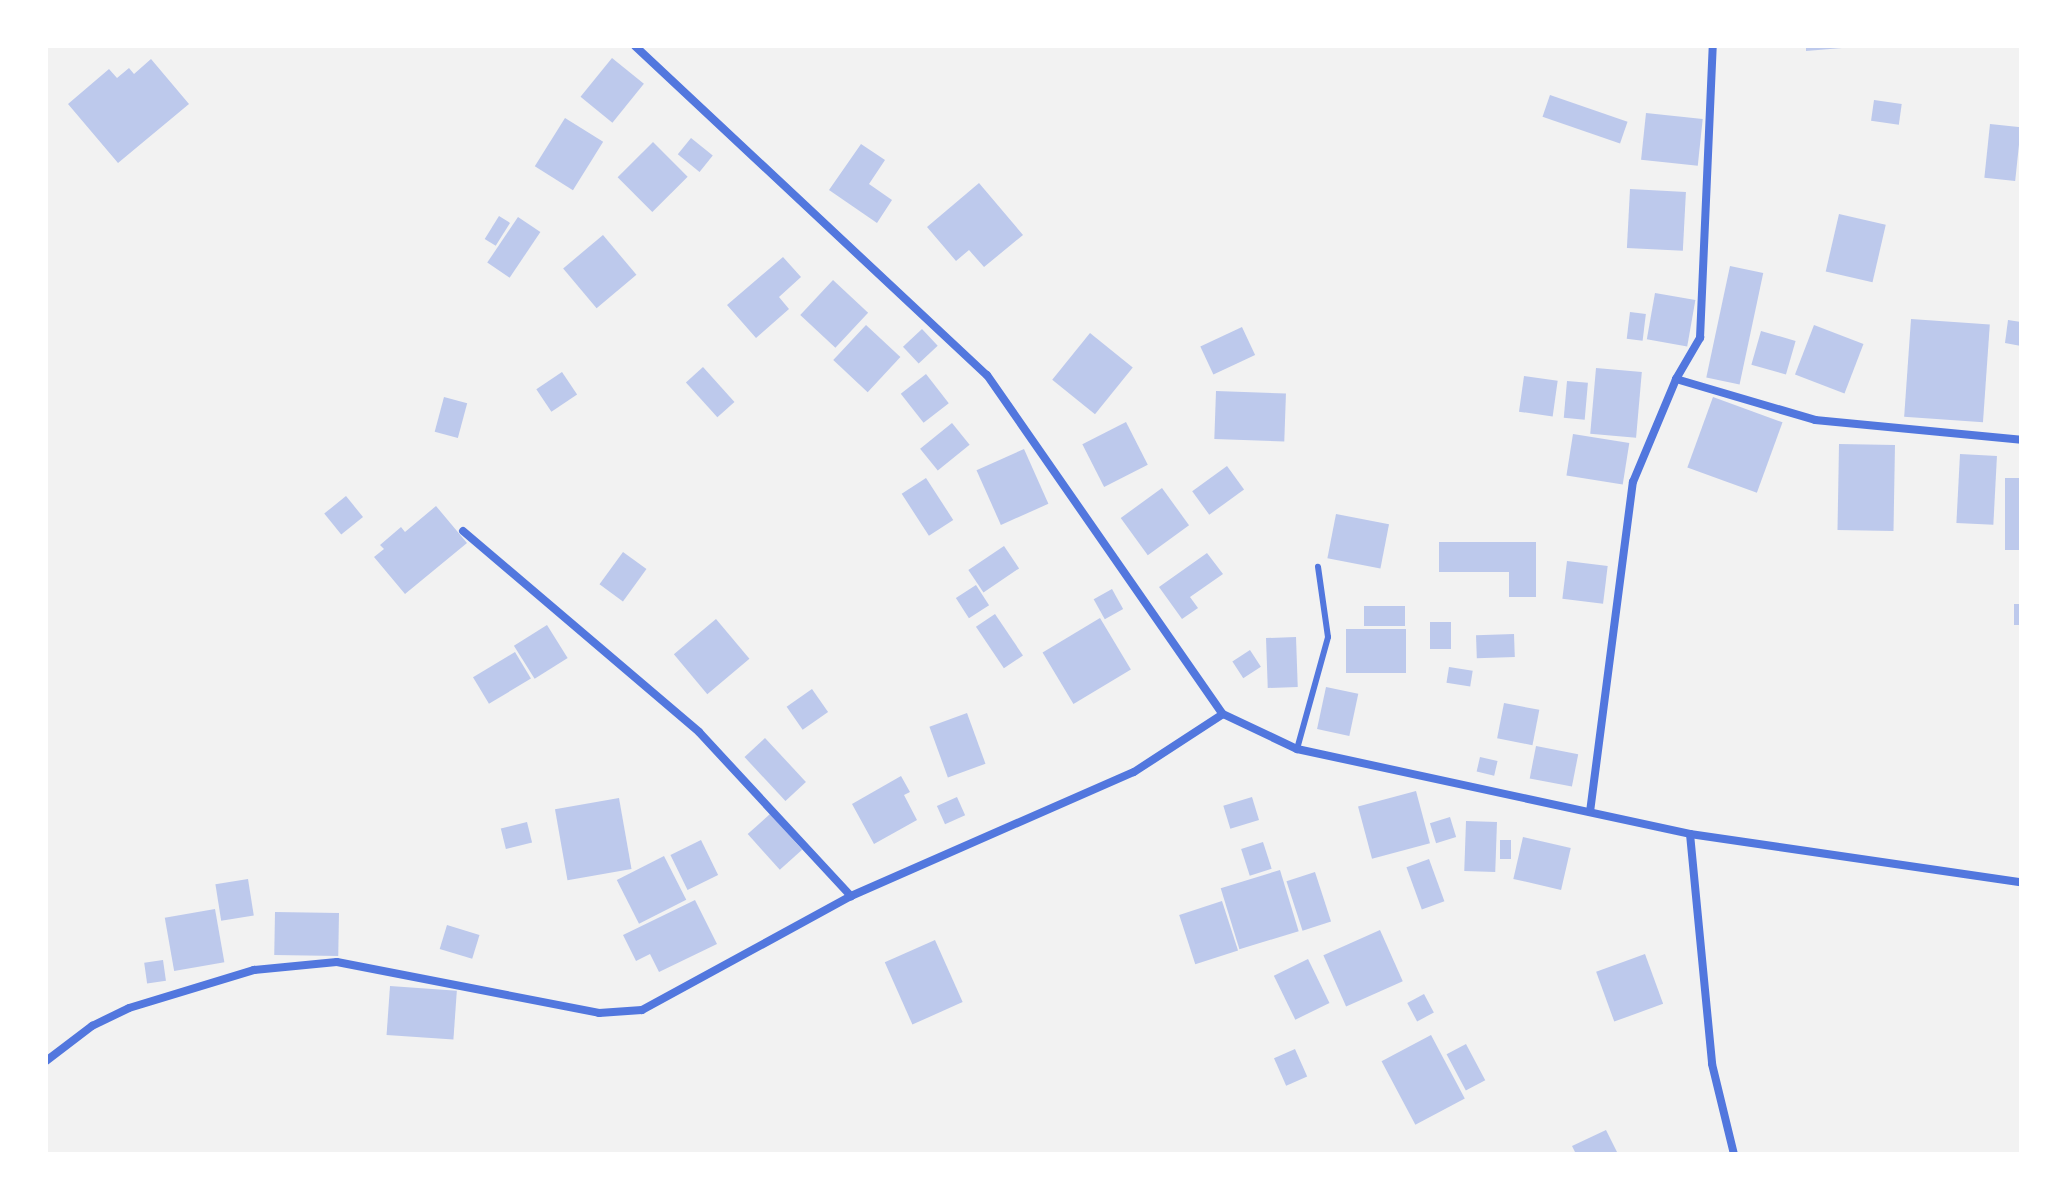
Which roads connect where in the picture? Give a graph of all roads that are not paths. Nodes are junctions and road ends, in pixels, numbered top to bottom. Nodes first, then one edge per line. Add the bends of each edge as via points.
1 (635, 46) edge
2 (1713, 46) edge
3 (1676, 379) junction
4 (2021, 440) edge
5 (463, 531) dead end
6 (1318, 567) dead end
7 (1223, 714) junction
8 (1297, 749) junction
9 (1590, 812) junction
10 (1690, 834) junction
11 (2021, 882) edge
12 (851, 896) junction
13 (46, 1061) edge
14 (1734, 1154) edge

1 - 7 street via 987,375
2 - 3 street via 1700,338
3 - 4 street via 1815,420
3 - 9 street via 1633,482
5 - 12 street via 699,732
6 - 8 lane via 1328,637
7 - 8 street
7 - 12 street via 1134,772
8 - 9 street
9 - 10 street
10 - 11 street
10 - 14 street via 1712,1064
12 - 13 street via 642,1010 599,1013 337,962 254,970 129,1008 92,1026

